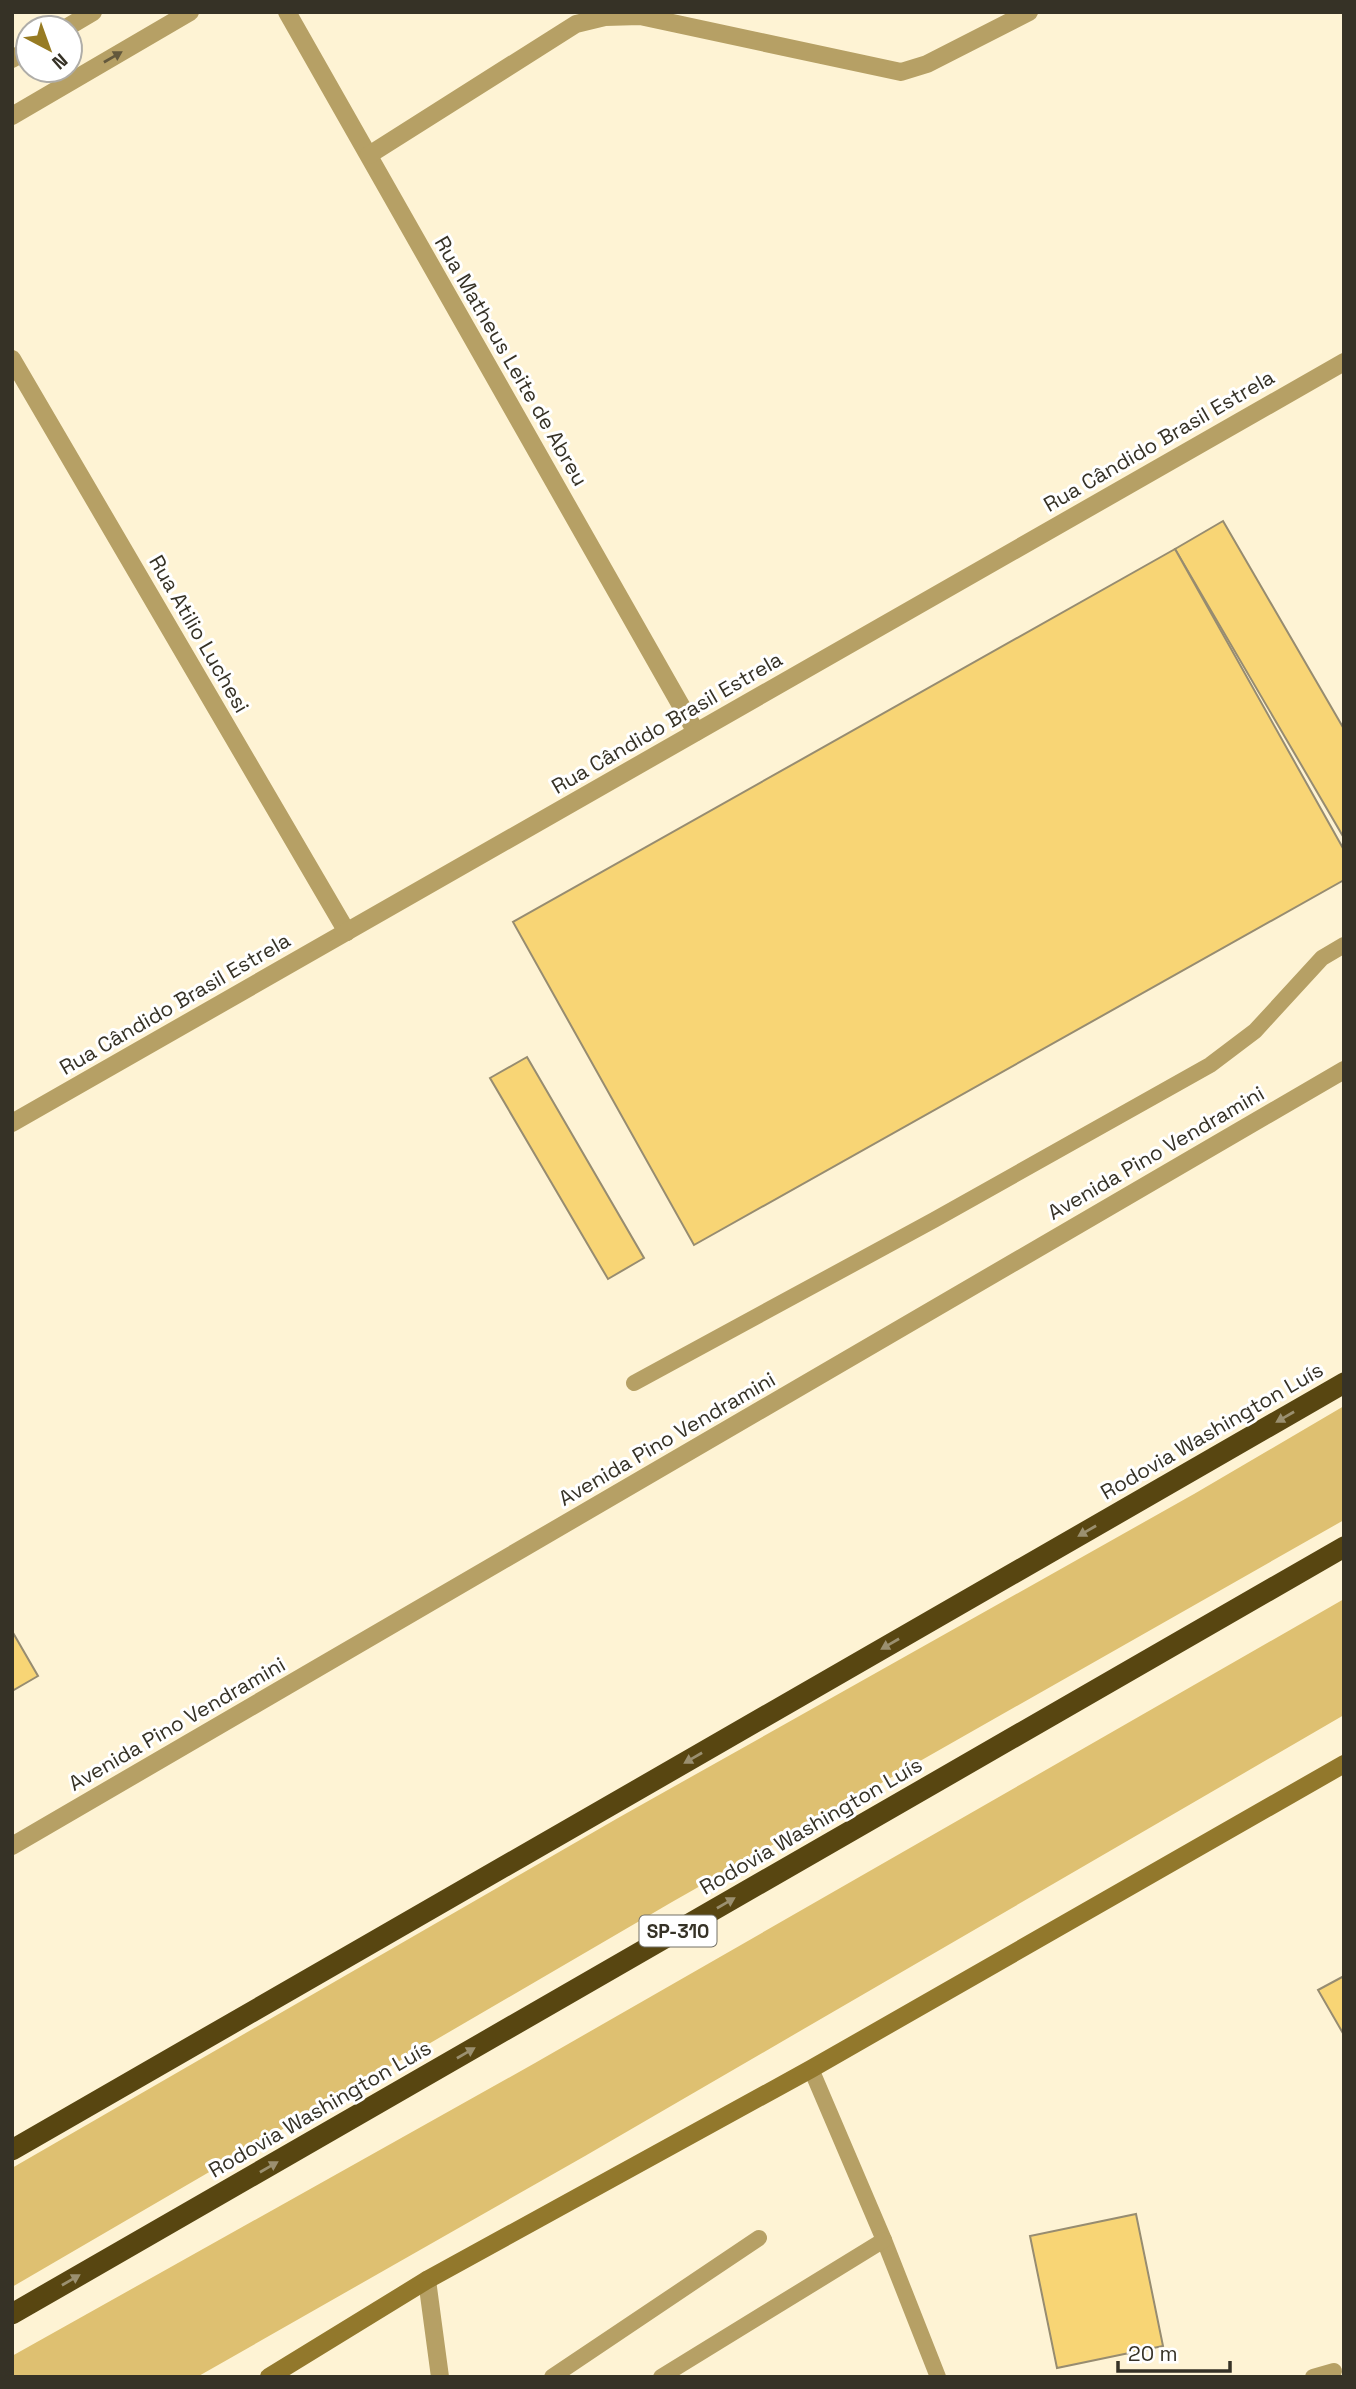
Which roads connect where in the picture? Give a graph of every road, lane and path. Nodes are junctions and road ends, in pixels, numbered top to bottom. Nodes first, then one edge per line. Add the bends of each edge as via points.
1 (190, 12) edge
2 (287, 12) edge
3 (1029, 12) edge
4 (12, 116) edge
5 (369, 155) junction
6 (12, 359) edge
7 (1344, 362) edge
8 (696, 732) junction
9 (347, 932) junction
10 (1344, 945) edge
11 (1344, 1070) edge
12 (12, 1123) edge
13 (634, 1383) dead end
14 (1344, 1383) edge
15 (1344, 1547) edge
16 (1344, 1764) edge
17 (12, 1846) edge
18 (811, 2069) junction
19 (12, 2150) edge
20 (759, 2238) dead end
21 (884, 2240) junction
22 (427, 2280) junction
23 (12, 2314) edge
24 (1334, 2371) dead end
25 (269, 2377) edge
26 (440, 2377) edge
27 (552, 2377) edge
28 (661, 2377) edge
29 (938, 2377) edge
30 (1313, 2377) edge

4 -> 1 street
2 - 5 street, Rua Matheus Leite de Abreu
3 - 5 street via 927,64 901,72 640,16 605,17 576,24
5 - 8 street, Rua Matheus Leite de Abreu
6 - 9 street, Rua Atilio Luchesi
7 - 8 street, Rua Cândido Brasil Estrela
8 - 9 street, Rua Cândido Brasil Estrela
9 - 12 street, Rua Cândido Brasil Estrela
10 - 13 lane via 1322,958 1255,1031 1210,1065
11 - 17 street, Avenida Pino Vendramini
14 -> 19 highway, Rodovia Washington Luís
23 -> 15 highway, Rodovia Washington Luís / SP-310
16 - 18 main road
18 - 21 lane
18 - 22 main road
20 - 27 lane
21 - 28 lane
21 - 29 lane
22 - 25 main road
22 - 26 street
24 - 30 lane

